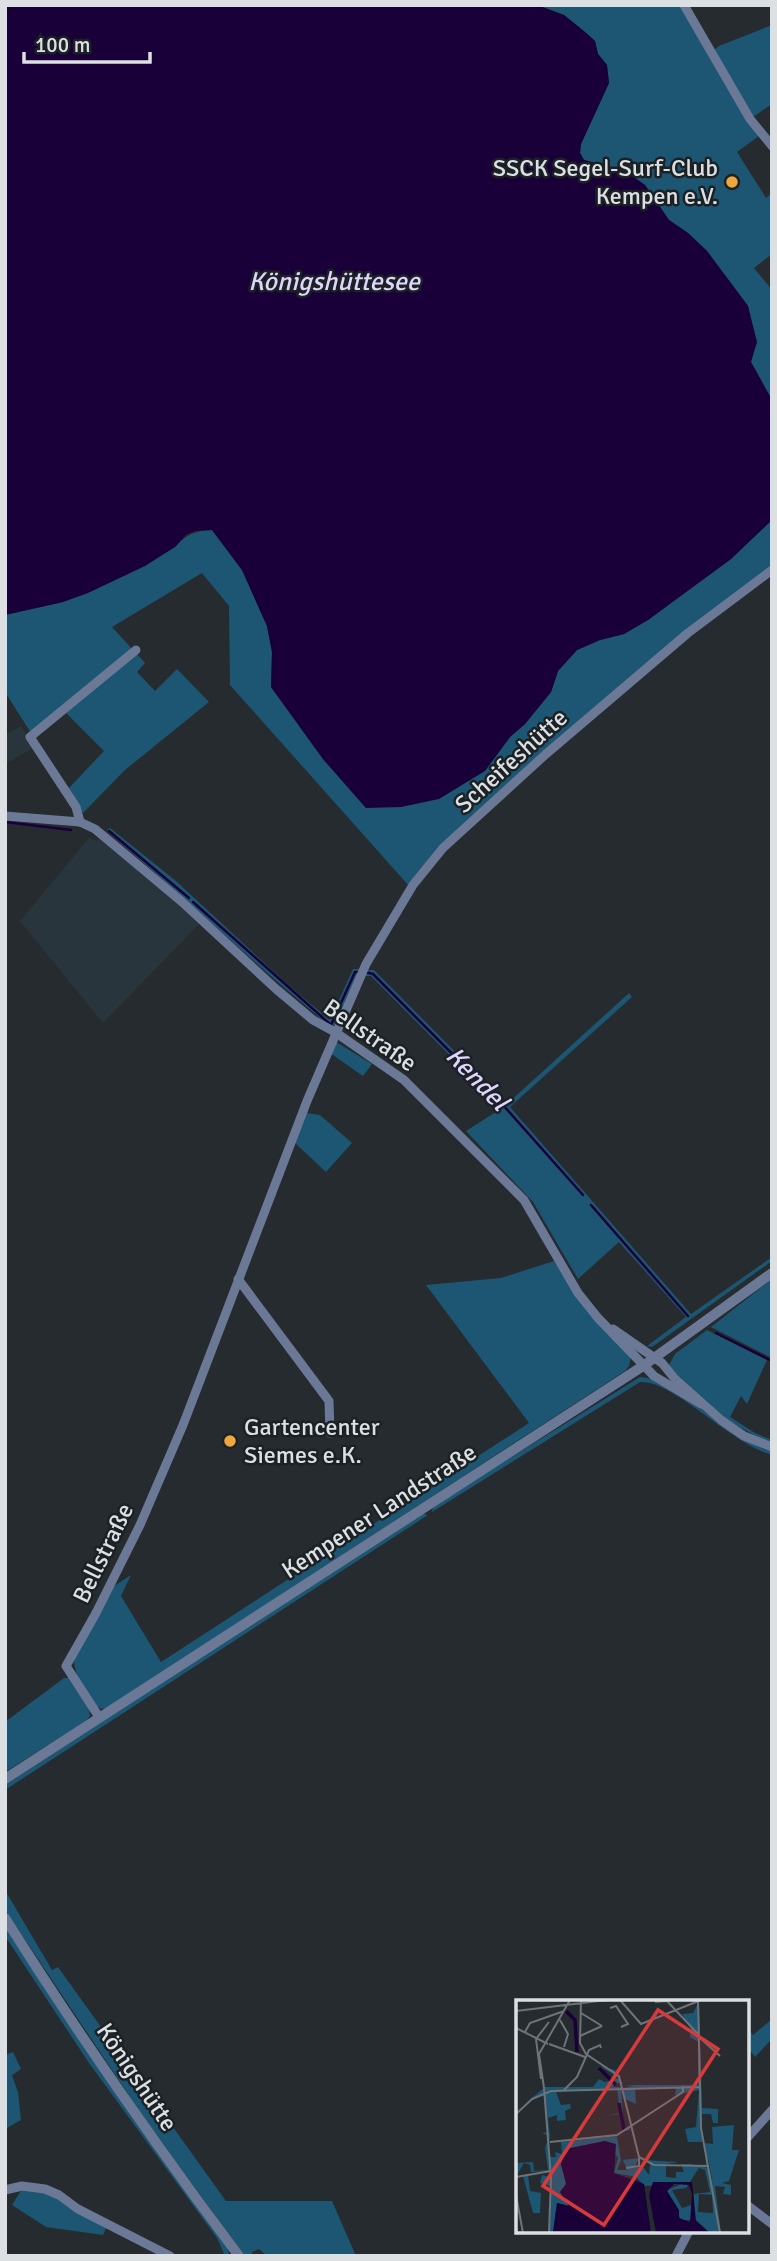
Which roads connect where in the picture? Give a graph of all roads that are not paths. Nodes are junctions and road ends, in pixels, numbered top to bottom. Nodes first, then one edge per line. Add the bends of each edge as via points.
1 (684, 5) edge
2 (772, 146) edge
3 (772, 570) edge
4 (136, 650) dead end
5 (5, 816) edge
6 (80, 821) junction
7 (335, 1032) junction
8 (329, 1046) joint
9 (772, 1273) edge
10 (238, 1279) junction
11 (598, 1318) junction
12 (656, 1358) junction
13 (643, 1366) junction
14 (701, 1404) junction
15 (330, 1433) dead end
16 (772, 1447) edge
17 (99, 1717) junction
18 (5, 1779) edge
19 (5, 1918) edge
20 (772, 2109) edge
21 (749, 2136) edge
22 (5, 2190) edge
23 (749, 2207) edge
24 (772, 2224) edge
25 (688, 2233) edge
26 (170, 2256) edge
27 (239, 2256) edge
28 (676, 2256) edge

1 - 2 street via 750,119
3 - 7 street, Scheifeshütte via 688,633 443,848 413,885 366,964
4 - 6 street via 30,737 76,807
5 - 6 street, Bellstraße
6 - 7 street, Bellstraße via 95,828 181,901 304,1012
7 - 8 street, Scheifeshütte
7 - 11 street, Bellstraße via 404,1080 524,1200 578,1293
8 - 10 street, Bellstraße
9 - 12 street, Kempener Landstraße
10 - 15 street via 329,1401
10 - 17 street, Bellstraße via 140,1525 65,1666
11 - 12 street, Bellstraße
11 - 13 street, Bellstraße
12 - 13 street, Kempener Landstraße
12 - 14 street, Bellstraße
13 - 14 street, Bellstraße
13 - 17 street, Kempener Landstraße
14 - 16 street, Bellstraße via 744,1436
17 - 18 street, Kempener Landstraße
19 - 27 street, Königshütte via 130,2105
20 - 21 street
22 - 26 street via 22,2186 45,2189
23 - 24 street
25 - 28 street

